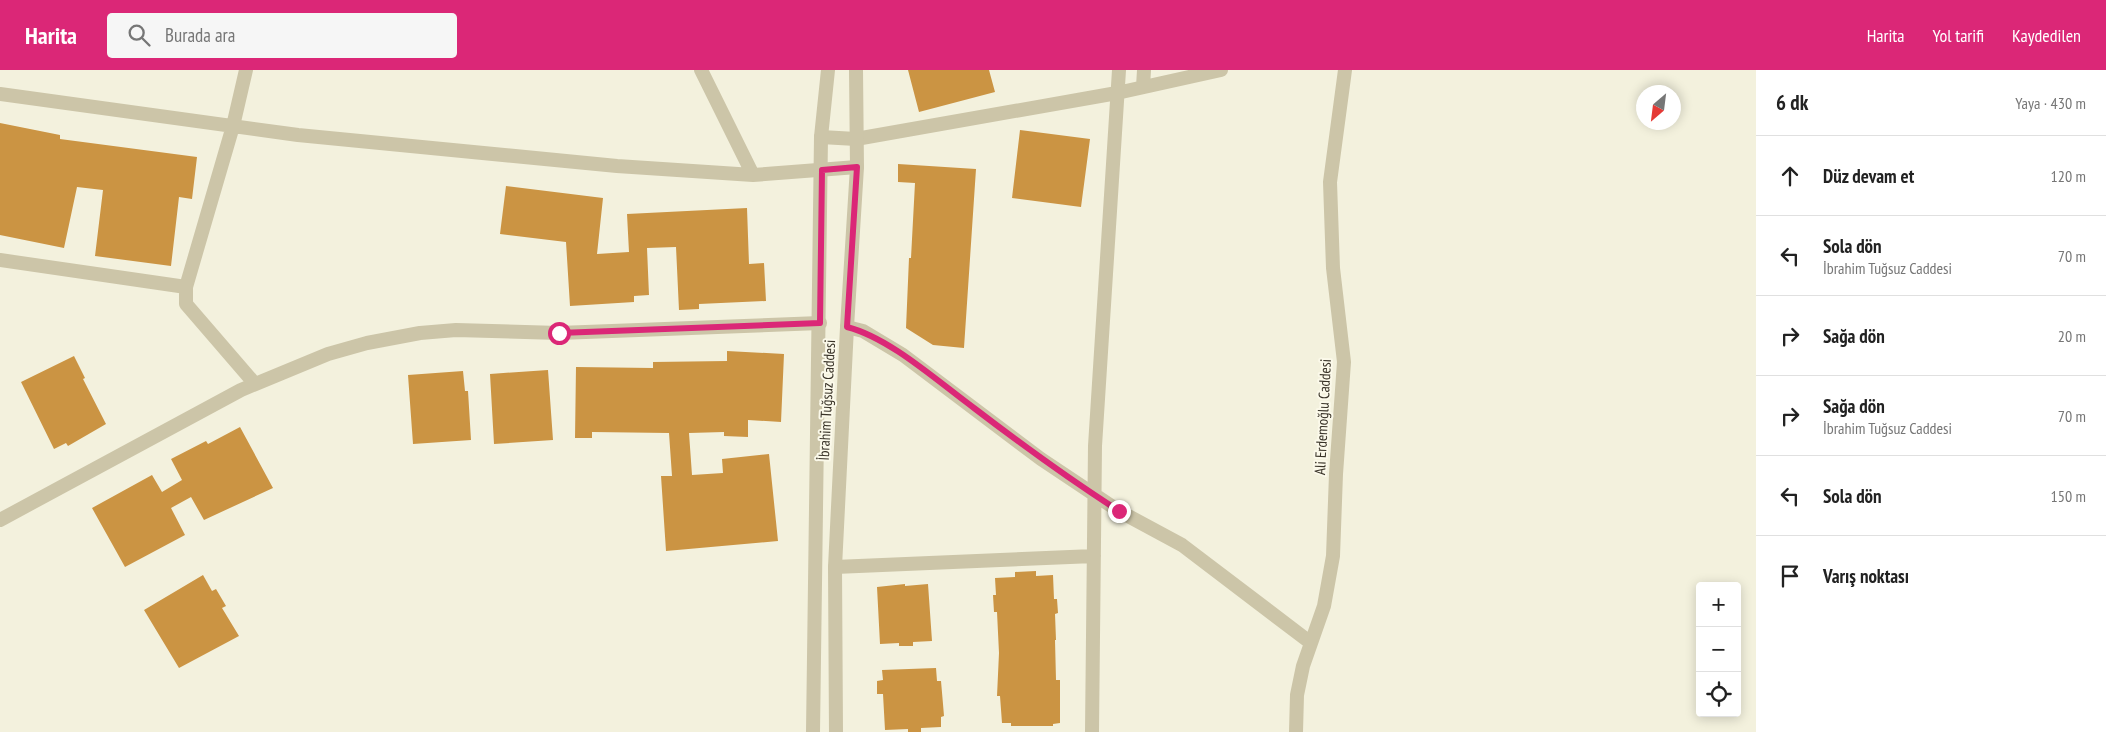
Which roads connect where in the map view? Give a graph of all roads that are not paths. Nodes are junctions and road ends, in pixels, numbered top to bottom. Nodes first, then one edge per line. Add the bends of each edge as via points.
1 (246, 70) edge
2 (701, 70) edge
3 (828, 70) edge
4 (856, 70) edge
5 (1119, 70) edge
6 (1144, 70) edge
7 (1221, 70) edge
8 (1346, 70) edge
9 (1143, 88) junction
10 (1116, 93) junction
11 (0, 94) edge
12 (233, 126) junction
13 (821, 137) junction
14 (856, 139) junction
15 (857, 167) junction
16 (822, 170) junction
17 (753, 175) junction
18 (0, 260) edge
19 (186, 288) junction
20 (820, 323) junction
21 (847, 327) junction
22 (255, 384) junction
23 (1094, 495) junction
24 (0, 520) edge
25 (1094, 556) junction
26 (836, 567) junction
27 (1311, 643) junction
28 (813, 732) edge
29 (836, 732) edge
30 (1092, 732) edge
31 (1296, 732) edge

1 - 12 street
2 - 17 street
3 - 13 street, İbrahim Tuğsuz Caddesi
4 - 14 street, İbrahim Tuğsuz Caddesi
5 - 10 street
6 - 9 street
7 - 9 street
8 - 27 street, Ali Erdemoğlu Caddesi via 1330,182 1334,268 1344,362 1334,556 1330,582
9 - 10 street
10 - 14 street
10 - 23 street
11 - 12 street
12 - 17 street via 617,166
12 - 19 street
13 - 14 street
13 - 16 street, İbrahim Tuğsuz Caddesi
14 - 15 street, İbrahim Tuğsuz Caddesi
15 - 16 street
15 - 21 street, İbrahim Tuğsuz Caddesi
16 - 17 street
16 - 20 street, İbrahim Tuğsuz Caddesi
18 - 19 street
19 - 22 street via 186,304
20 - 22 street via 559,333 456,330 420,333 328,354
20 - 28 street, İbrahim Tuğsuz Caddesi
21 - 23 street via 863,331 904,355
21 - 26 street, İbrahim Tuğsuz Caddesi
22 - 24 street
23 - 25 street
23 - 27 street via 1182,545
25 - 26 street
25 - 30 street
26 - 29 street, İbrahim Tuğsuz Caddesi
27 - 31 street, Ali Erdemoğlu Caddesi via 1297,695

